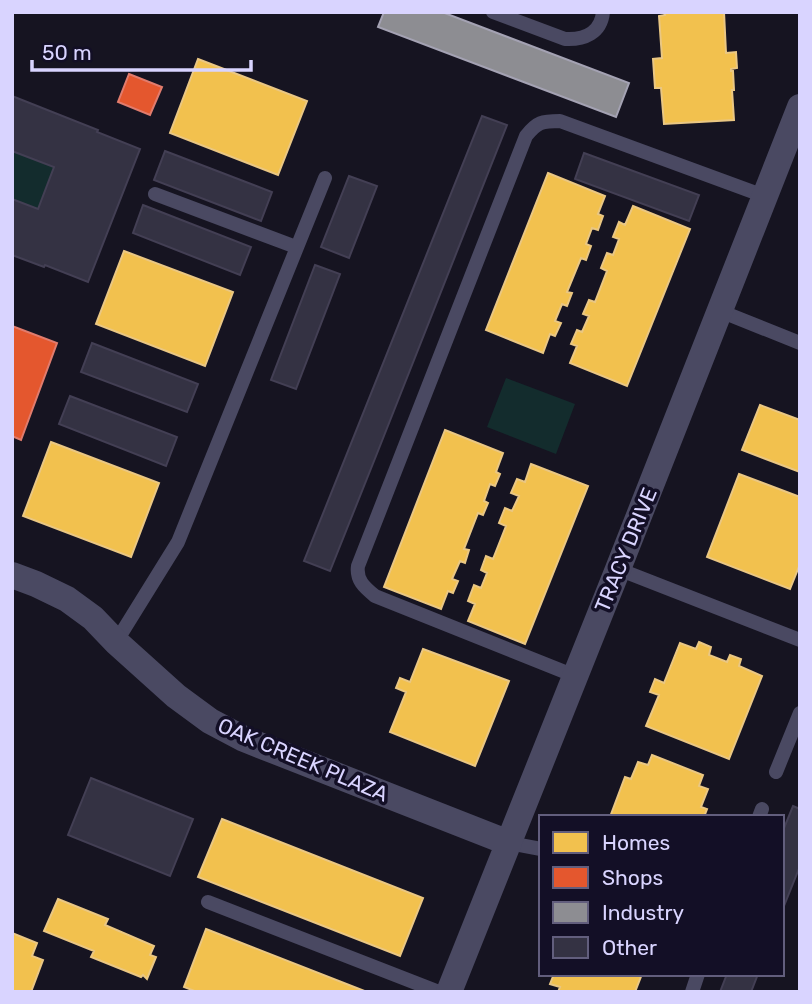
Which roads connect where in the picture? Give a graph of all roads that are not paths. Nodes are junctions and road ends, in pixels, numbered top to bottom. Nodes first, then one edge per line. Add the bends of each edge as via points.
1 (493, 12) edge
2 (603, 12) edge
3 (800, 107) edge
4 (325, 178) dead end
5 (155, 194) dead end
6 (764, 195) junction
7 (296, 247) junction
8 (720, 311) junction
9 (800, 343) edge
10 (618, 569) junction
11 (12, 575) edge
12 (800, 640) edge
13 (116, 642) junction
14 (575, 676) junction
15 (800, 713) edge
16 (776, 772) dead end
17 (509, 843) junction
18 (539, 849) edge
19 (208, 902) dead end
20 (439, 992) edge
21 (449, 992) edge

1 - 2 lane via 577,40 598,28
3 - 6 street, TRACY DRIVE
4 - 7 lane
5 - 7 lane
6 - 8 street, TRACY DRIVE
6 - 14 lane via 560,121 535,125 526,136 357,573 375,596
7 - 13 lane via 178,542
8 - 9 lane
8 - 10 street, TRACY DRIVE
10 - 12 lane
10 - 14 street, TRACY DRIVE
11 - 13 street, OAK CREEK PLAZA via 67,599
13 - 17 street, OAK CREEK PLAZA via 176,696 244,739
14 - 17 street, TRACY DRIVE
15 - 16 lane
17 - 18 lane
17 - 21 street, TRACY DRIVE
19 - 20 lane

